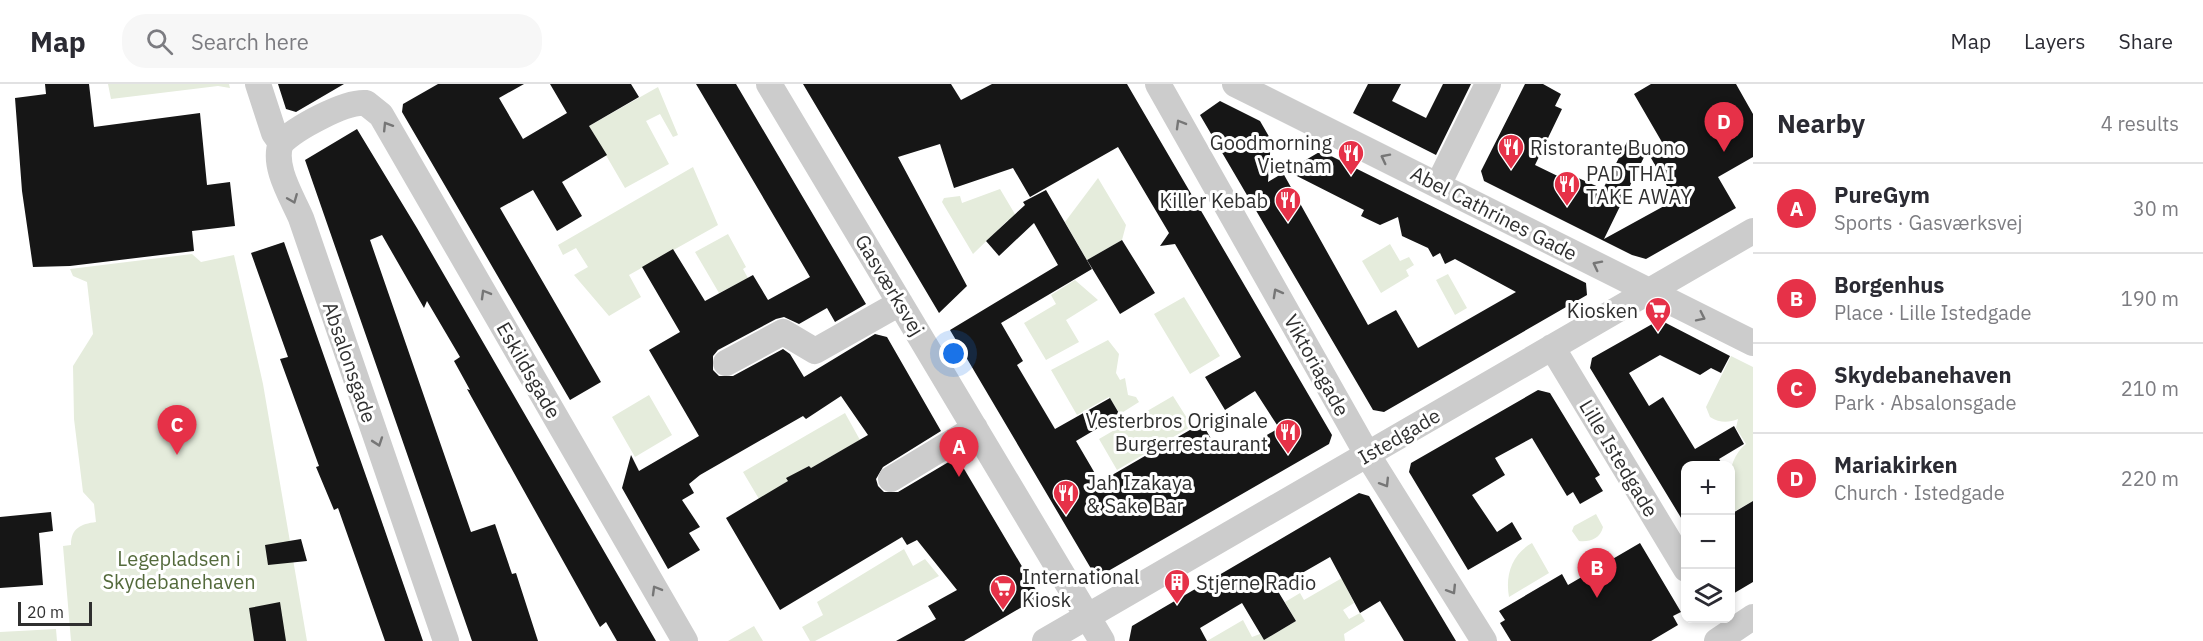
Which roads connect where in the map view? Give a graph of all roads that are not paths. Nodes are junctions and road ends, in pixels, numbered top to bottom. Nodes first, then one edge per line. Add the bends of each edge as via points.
1 (258, 84) edge
2 (769, 84) edge
3 (1158, 84) edge
4 (1235, 84) edge
5 (1488, 84) edge
6 (281, 143) junction
7 (1438, 185) junction
8 (1753, 231) edge
9 (1649, 291) junction
10 (900, 303) junction
11 (1753, 343) edge
12 (1552, 347) junction
13 (726, 363) dead end
14 (975, 429) junction
15 (1367, 454) junction
16 (891, 479) dead end
17 (1681, 561) edge
18 (1088, 617) junction
19 (1753, 617) edge
20 (1719, 631) edge
21 (446, 641) edge
22 (685, 641) edge
23 (1045, 641) edge
24 (1102, 641) edge
25 (1484, 641) edge

1 - 6 street, Absalonsgade
2 - 10 street, Gasværksvej
15 -> 3 street, Viktoriagade
7 -> 4 street, Abel Cathrines Gade
5 - 7 street
6 -> 21 street, Absalonsgade via 281,171 301,218
22 -> 6 street, Eskildsgade via 388,125 366,103 354,104
9 -> 7 street, Abel Cathrines Gade
8 - 9 street, Istedgade
9 -> 11 street, Abel Cathrines Gade
9 - 12 street, Istedgade
10 - 13 street via 815,351 783,332
10 - 14 street, Gasværksvej
12 - 15 street, Istedgade
12 - 17 street, Lille Istedgade
14 - 16 street
14 - 18 street, Gasværksvej
15 - 18 street, Istedgade
15 -> 25 street, Viktoriagade
18 - 23 street, Istedgade
18 - 24 street, Gasværksvej
19 - 20 street

